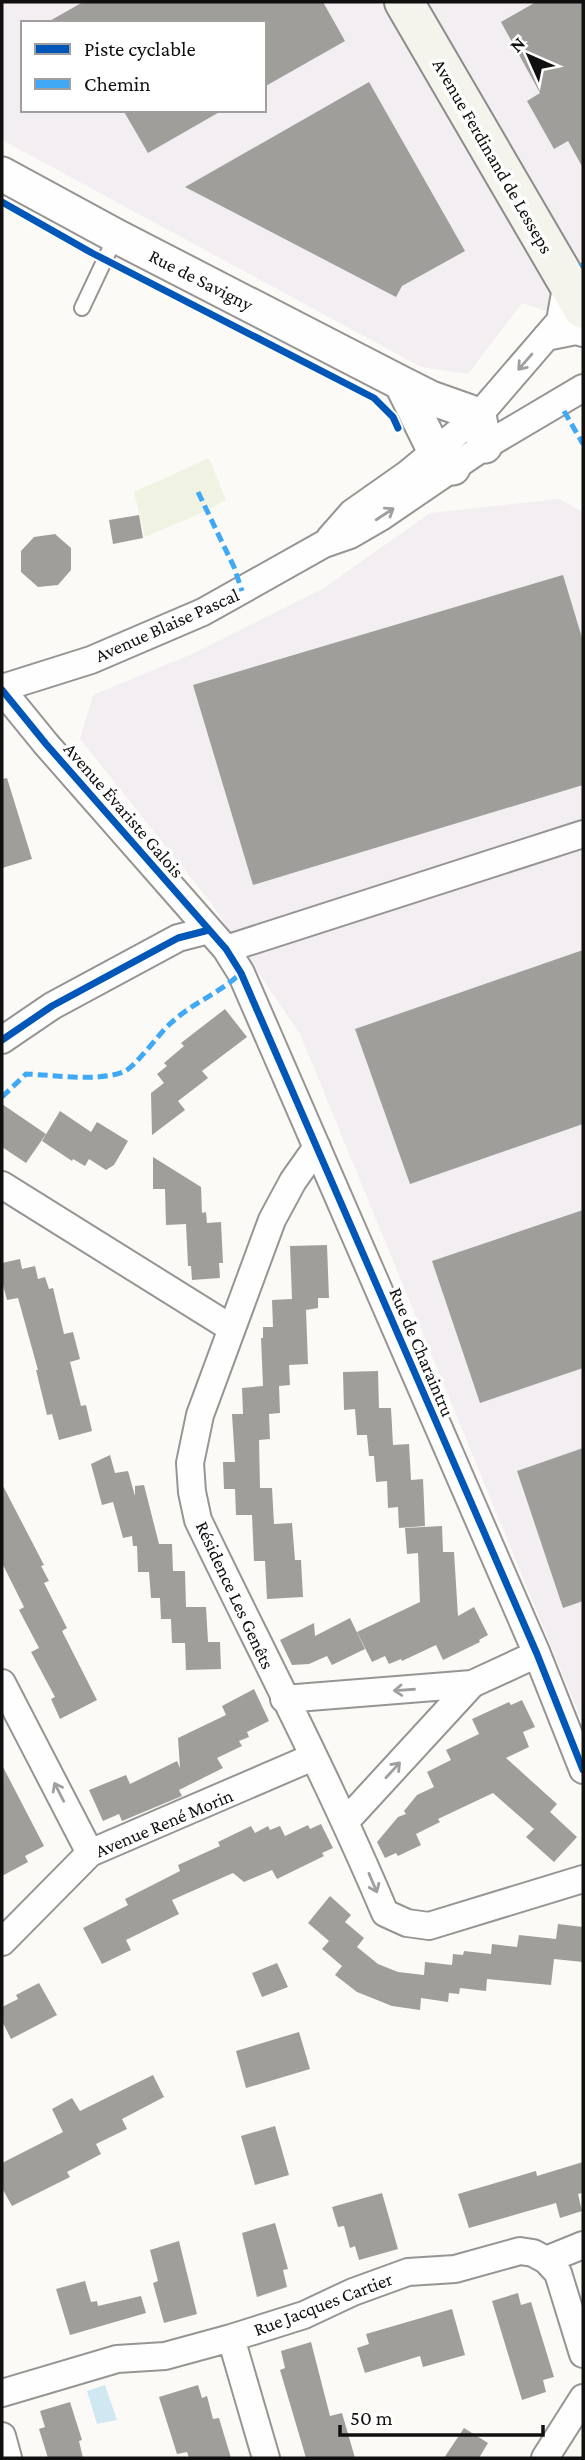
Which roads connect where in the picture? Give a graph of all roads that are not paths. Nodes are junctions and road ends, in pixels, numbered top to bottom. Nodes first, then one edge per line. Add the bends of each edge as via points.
1 (404, 2) edge
2 (2, 174) edge
3 (116, 236) junction
4 (575, 295) edge
5 (82, 308) dead end
6 (583, 333) edge
7 (546, 337) junction
8 (401, 383) junction
9 (583, 388) edge
10 (482, 430) junction
11 (444, 460) junction
12 (2, 689) edge
13 (583, 834) edge
14 (218, 939) junction
15 (2, 1040) edge
16 (317, 1147) junction
17 (2, 1185) edge
18 (230, 1328) junction
19 (537, 1654) junction
20 (2, 1683) edge
21 (472, 1684) junction
22 (284, 1699) junction
23 (313, 1757) junction
24 (583, 1770) edge
25 (346, 1821) junction
26 (90, 1853) junction
27 (583, 1879) edge
28 (2, 1942) edge
29 (583, 2245) edge
30 (546, 2260) junction
31 (231, 2338) junction
32 (583, 2354) edge
33 (2, 2393) edge
34 (583, 2398) edge
35 (2, 2436) edge
36 (8, 2458) edge
37 (266, 2458) edge
38 (545, 2458) edge

1 - 4 main road, Avenue Ferdinand de Lesseps
2 - 3 street, Rue de Savigny
3 - 5 lane
3 - 8 street, Rue de Savigny
4 - 7 street, Avenue Blaise Pascal
6 - 7 street
7 -> 10 street, Avenue Blaise Pascal
8 - 10 street, Rue de Savigny
8 - 11 street
9 - 10 street, Avenue Blaise Pascal
10 - 11 street, Avenue Blaise Pascal
11 - 12 street, Avenue Blaise Pascal via 352,513 324,544 203,612 90,660
12 - 14 street, Avenue Évariste Galois
13 - 14 street
14 - 15 street via 178,938 52,1006
14 - 16 street, Rue de Charaintru via 248,988
16 - 18 street, Résidence Les Genêts via 272,1220
16 - 19 street, Rue de Charaintru
17 - 18 street
18 - 22 street, Résidence Les Genêts via 200,1415 190,1463 192,1492 198,1520
19 - 21 street
19 - 24 street, Rue de Charaintru
26 -> 20 street
21 -> 22 street
25 -> 21 street
22 - 23 street, Résidence Les Genêts
23 - 25 street, Résidence Les Genêts
23 - 26 street, Avenue René Morin
25 -> 27 street, Résidence Les Genêts via 385,1913 407,1923 429,1926
26 - 28 street, Avenue René Morin
29 - 30 street
30 - 31 street, Rue Jacques Cartier via 520,2251 455,2269 408,2273 304,2315
30 - 32 street via 558,2273
31 - 33 street, Rue Jacques Cartier via 164,2356 117,2359
31 - 37 street
34 - 38 street
35 - 36 street

